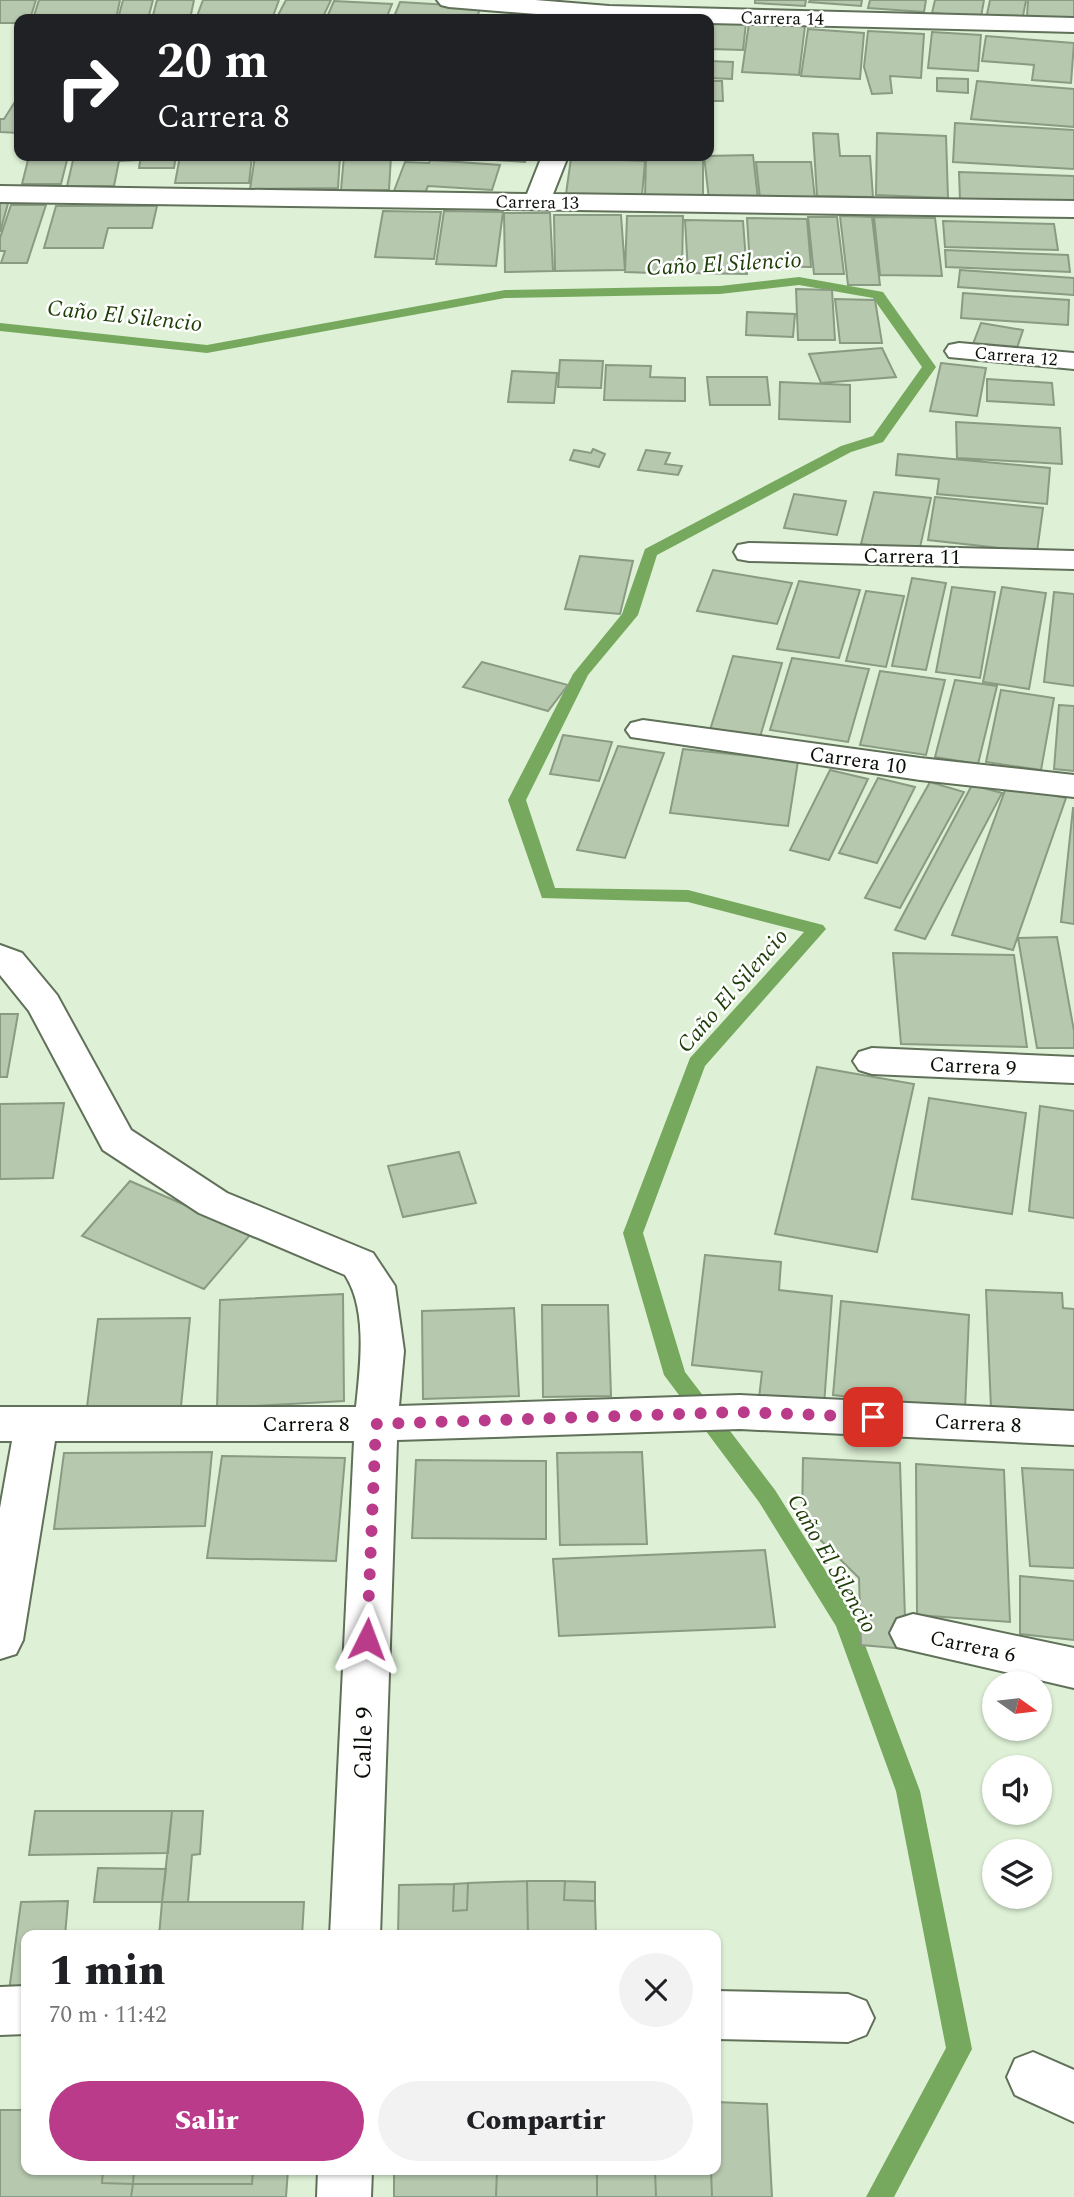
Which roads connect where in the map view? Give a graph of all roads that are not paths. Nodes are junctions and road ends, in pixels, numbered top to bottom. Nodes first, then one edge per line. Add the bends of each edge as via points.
1 (449, 0) edge
2 (610, 11) edge
3 (709, 14) edge
4 (714, 14) edge
5 (1074, 25) edge
6 (553, 161) edge
7 (0, 194) edge
8 (537, 202) junction
9 (1074, 209) edge
10 (959, 351) dead end
11 (1074, 361) edge
12 (749, 552) dead end
13 (1074, 560) edge
14 (643, 730) dead end
15 (1074, 786) edge
16 (0, 957) edge
17 (872, 1061) dead end
18 (1074, 1070) edge
19 (376, 1424) junction
20 (18, 1425) edge
21 (1074, 1428) edge
22 (913, 1633) dead end
23 (0, 1640) edge
24 (1074, 1668) edge
25 (355, 1930) edge
26 (21, 2010) edge
27 (0, 2011) edge
28 (721, 2015) edge
29 (848, 2018) dead end
30 (345, 2175) edge
31 (344, 2197) edge

1 - 2 street, Carrera 14
2 - 3 street, Carrera 14
4 - 5 street, Carrera 14
6 - 8 street
7 - 8 street, Carrera 13
8 - 9 street, Carrera 13
10 - 11 street, Carrera 12
12 - 13 street, Carrera 11
14 - 15 street, Carrera 10
16 - 19 street, Calle 9 via 44,1004 117,1140 213,1203 359,1264 374,1286 383,1351
17 - 18 street, Carrera 9
19 - 20 street, Carrera 8
19 - 21 street, Carrera 8 via 740,1412
19 - 25 street, Calle 9
20 - 23 street
22 - 24 street, Carrera 6
26 - 27 street
28 - 29 street
30 - 31 street

